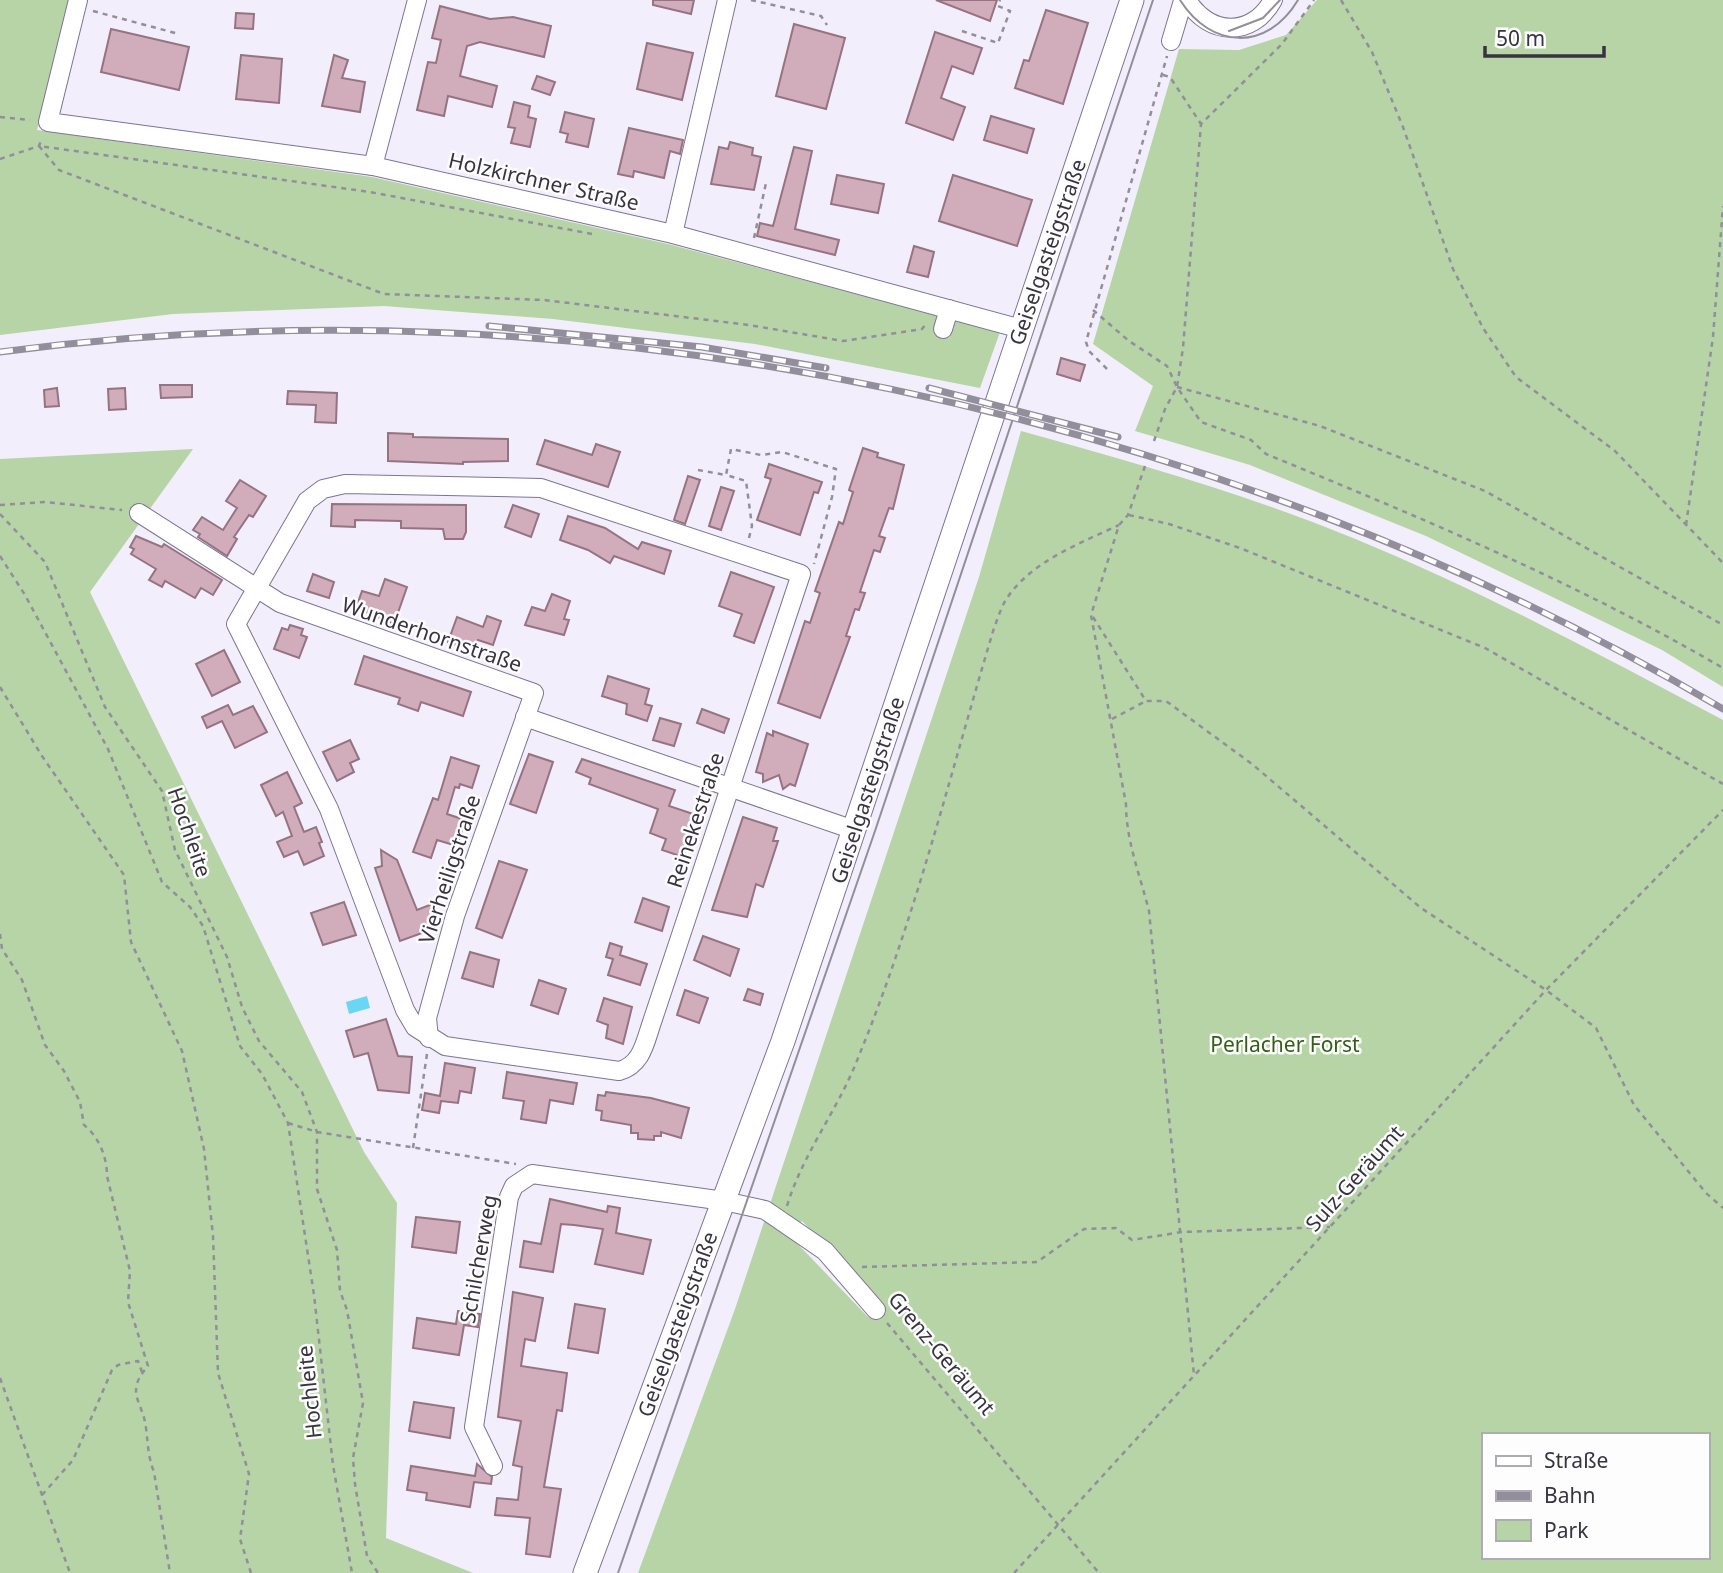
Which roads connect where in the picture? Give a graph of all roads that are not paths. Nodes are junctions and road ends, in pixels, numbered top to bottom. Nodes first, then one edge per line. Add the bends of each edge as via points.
1 (417, 0) edge
2 (727, 0) edge
3 (1132, 0) edge
4 (1187, 0) edge
5 (1273, 0) edge
6 (77, 4) edge
7 (1171, 41) road end
8 (373, 166) junction
9 (673, 234) junction
10 (1021, 329) junction
11 (139, 513) road end
12 (256, 589) junction
13 (525, 717) junction
14 (729, 790) junction
15 (853, 830) junction
16 (429, 1038) junction
17 (723, 1201) junction
18 (876, 1310) road end
19 (493, 1466) dead end
20 (585, 1573) edge

1 - 8 street
2 - 9 street
3 - 10 main road, Geiselgasteigstraße
4 - 5 street via 1208,23 1229,29 1262,16
4 - 7 street
6 - 8 street, Holzkirchner Straße via 48,122
8 - 9 street, Holzkirchner Straße
9 - 10 street, Holzkirchner Straße via 946,321
10 - 15 main road, Geiselgasteigstraße
11 - 12 street, Wunderhornstraße
12 - 13 street, Wunderhornstraße via 291,608 534,693
12 - 14 street, Reinekestraße via 307,501 323,489 345,484 541,488 801,574
12 - 16 street via 236,624 329,809 405,1010
13 - 14 street
13 - 16 street, Vierheiligstraße via 455,916 427,1018
14 - 15 street
14 - 16 street, Reinekestraße via 652,1022 631,1068 619,1072 445,1045
15 - 17 main road, Geiselgasteigstraße via 783,1041
17 - 18 street, Grenz-Geräumt via 765,1210 782,1220 825,1251
17 - 19 street, Schilcherweg via 532,1174 514,1186 474,1427
17 - 20 main road, Geiselgasteigstraße

